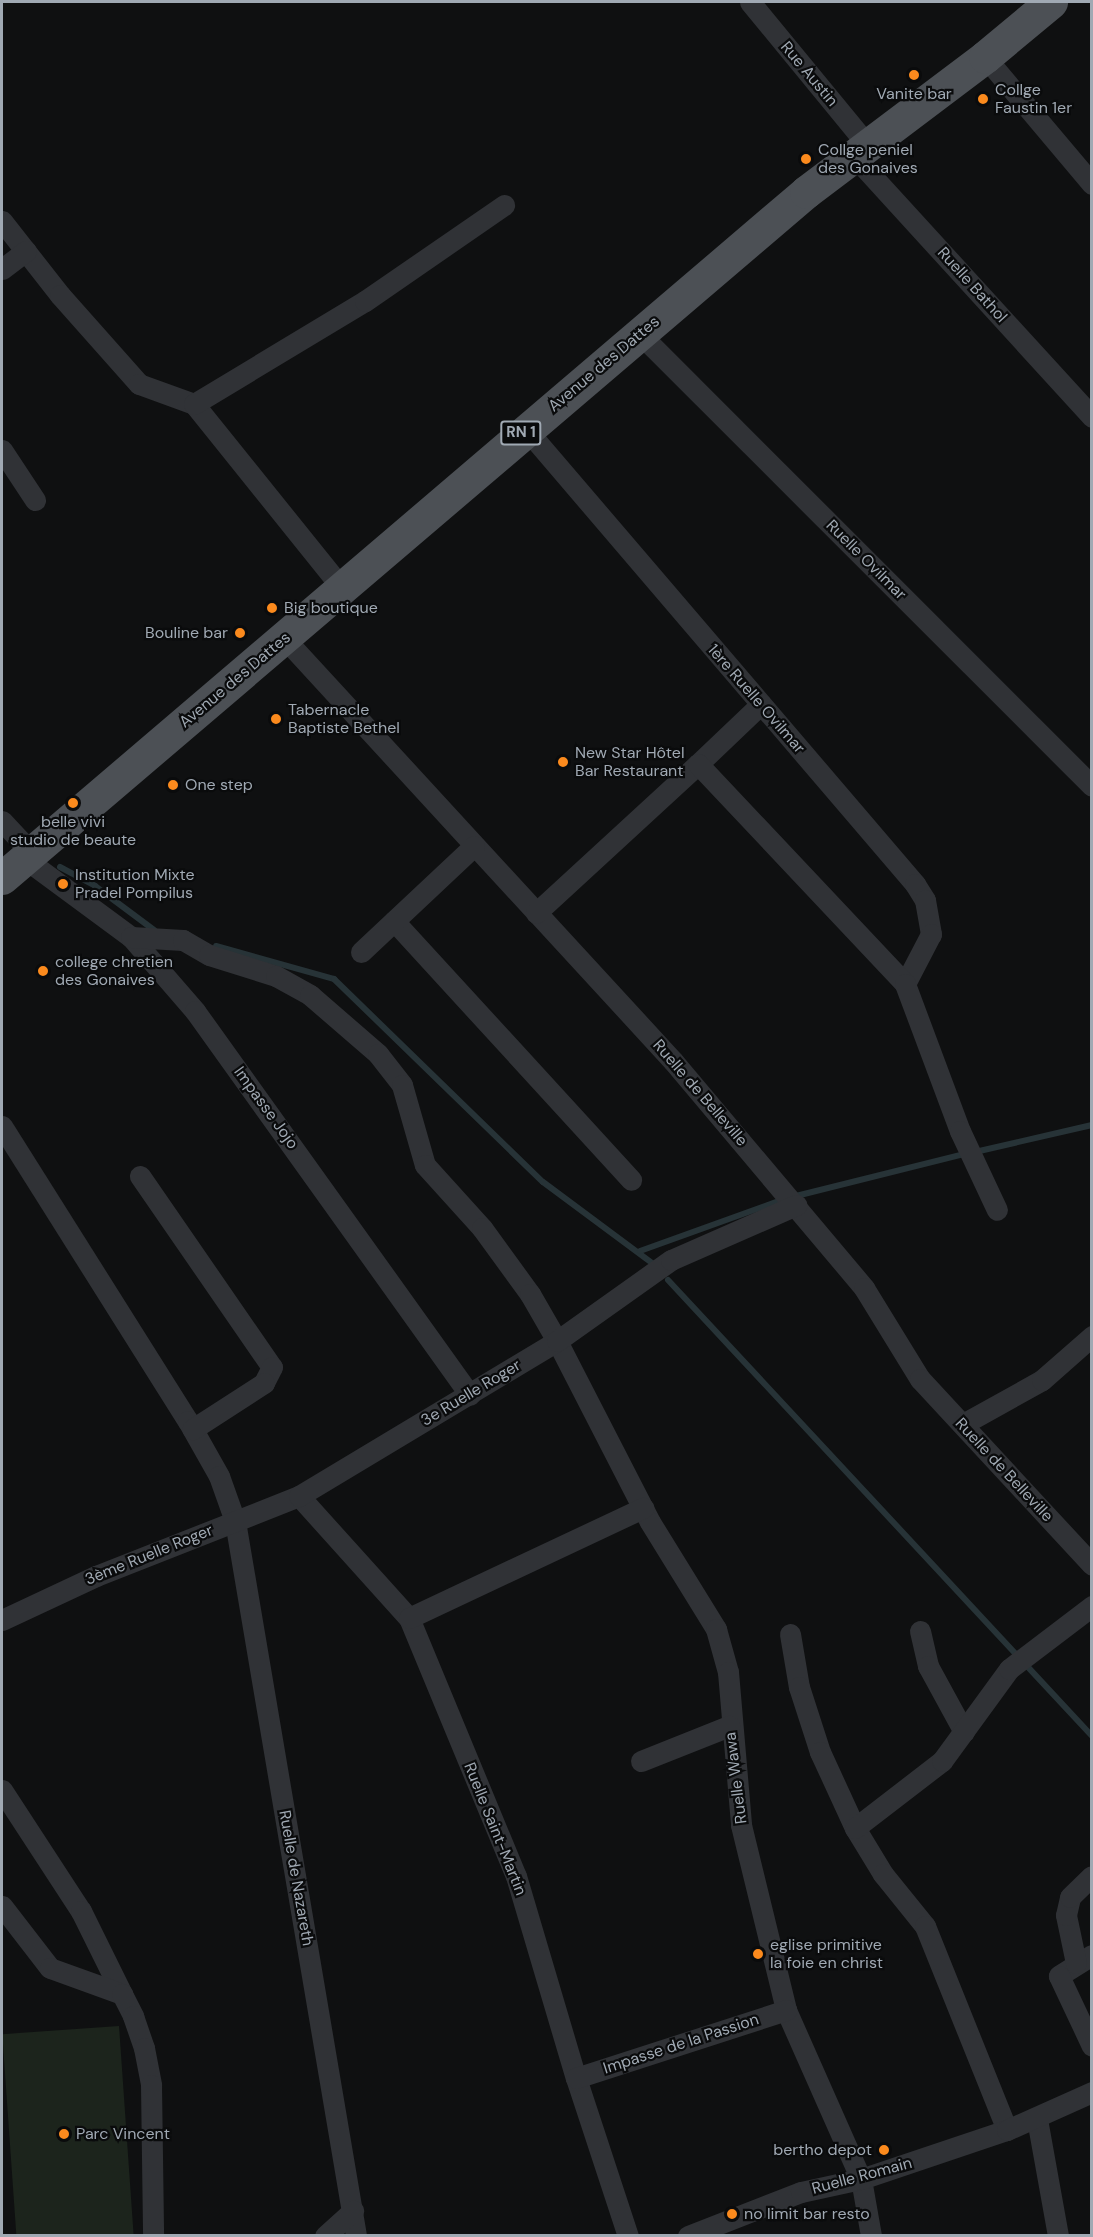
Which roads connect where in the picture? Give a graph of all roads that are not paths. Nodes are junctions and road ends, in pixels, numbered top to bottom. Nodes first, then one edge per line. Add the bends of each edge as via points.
1 (750, 2) edge
2 (1051, 2) edge
3 (985, 57) junction
4 (861, 150) junction
5 (1092, 184) edge
6 (504, 205) dead end
7 (2, 221) edge
8 (26, 251) junction
9 (2, 269) edge
10 (640, 334) junction
11 (194, 404) junction
12 (1092, 417) edge
13 (526, 429) junction
14 (2, 450) edge
15 (35, 500) dead end
16 (341, 586) junction
17 (285, 639) junction
18 (761, 704) junction
19 (698, 764) junction
20 (1092, 786) edge
21 (2, 821) edge
22 (474, 846) junction
23 (19, 863) edge
24 (536, 913) junction
25 (394, 921) junction
26 (131, 938) junction
27 (362, 952) dead end
28 (905, 984) junction
29 (2, 1126) edge
30 (140, 1176) dead end
31 (631, 1180) dead end
32 (791, 1199) junction
33 (997, 1210) dead end
34 (1092, 1336) edge
35 (557, 1341) junction
36 (470, 1395) junction
37 (963, 1424) junction
38 (193, 1429) junction
39 (299, 1496) junction
40 (643, 1508) junction
41 (235, 1521) junction
42 (1092, 1565) edge
43 (1092, 1606) edge
44 (409, 1618) junction
45 (2, 1620) edge
46 (920, 1631) dead end
47 (790, 1634) dead end
48 (729, 1726) junction
49 (964, 1732) junction
50 (641, 1761) dead end
51 (2, 1790) edge
52 (855, 1828) junction
53 (1092, 1876) edge
54 (2, 1906) edge
55 (1084, 1959) edge
56 (122, 1994) junction
57 (786, 2010) junction
58 (1092, 2046) edge
59 (576, 2078) junction
60 (1092, 2092) edge
61 (1037, 2119) junction
62 (1007, 2130) junction
63 (861, 2179) junction
64 (353, 2211) junction
65 (153, 2235) edge
66 (326, 2235) edge
67 (356, 2235) edge
68 (628, 2235) edge
69 (688, 2235) edge
70 (871, 2235) edge
71 (1058, 2235) edge

1 - 4 street, Rue Austin
2 - 3 main road, Avenue des Dattes / RN 1
3 - 4 main road, Avenue des Dattes / RN 1
3 - 5 street
4 - 10 main road, Avenue des Dattes / RN 1
4 - 12 street, Ruelle Bathol
6 - 11 street via 365,301
7 - 8 street
8 - 9 street
8 - 11 street via 139,384
10 - 13 main road, Avenue des Dattes / RN 1
10 - 20 street, Ruelle Ovilmar
11 - 16 street
13 - 16 main road, Avenue des Dattes / RN 1
13 - 18 street, 1ère Ruelle Ovilmar
14 - 15 street
16 - 17 main road, Avenue des Dattes / RN 1
17 - 22 street, Ruelle de Belleville
17 - 23 main road, Avenue des Dattes / RN 1
18 - 19 street
18 - 28 street, 1ère Ruelle Ovilmar via 926,900 932,934
19 - 24 street
19 - 28 street
21 - 23 street, Impasse Jojo
22 - 24 street, Ruelle de Belleville
22 - 25 street
23 - 26 street, Impasse Jojo
24 - 32 street, Ruelle de Belleville via 674,1061
25 - 27 street
25 - 31 street
26 - 35 street, Ruelle Wawa via 174,938 209,955 276,976 310,995 378,1054 402,1085 425,1165 482,1228 530,1294
26 - 36 street, Impasse Jojo via 195,1011
28 - 33 street via 960,1131
29 - 38 street, Ruelle de Nazareth
30 - 38 street via 273,1367 264,1383
32 - 35 street, 3e Ruelle Roger via 671,1260
32 - 37 street, Ruelle de Belleville via 864,1288 920,1379
34 - 37 street via 1042,1380
35 - 36 street, 3e Ruelle Roger
35 - 40 street, Ruelle Wawa
36 - 39 street, 3e Ruelle Roger
37 - 42 street, Ruelle de Belleville
38 - 41 street, Ruelle de Nazareth via 219,1476
39 - 41 street, 3ème Ruelle Roger
39 - 44 street, Ruelle Saint-Martin
40 - 44 street
40 - 48 street, Ruelle Wawa via 717,1629 728,1672
41 - 45 street, 3ème Ruelle Roger via 96,1576
41 - 64 street, Ruelle de Nazareth
43 - 49 street via 1009,1669
44 - 59 street, Ruelle Saint-Martin via 516,1875
46 - 49 street via 933,1677
47 - 52 street via 819,1752
48 - 50 street
48 - 57 street, Ruelle Wawa via 741,1825
49 - 52 street via 942,1761
51 - 56 street via 81,1911
52 - 62 street via 883,1874 925,1926
53 - 55 street via 1070,1897 1066,1915
54 - 56 street via 50,1968
55 - 58 street via 1059,1976
56 - 65 street via 144,2048 151,2085
57 - 59 street, Impasse de la Passion
57 - 63 street, Ruelle Wawa
59 - 68 street, Ruelle Saint-Martin
60 - 61 street, Ruelle Romain
61 - 62 street, Ruelle Romain
61 - 71 street
62 - 63 street, Ruelle Romain
63 - 69 street, Ruelle Romain via 801,2192
63 - 70 street, Ruelle Wawa
64 - 66 street
64 - 67 street, Ruelle de Nazareth

